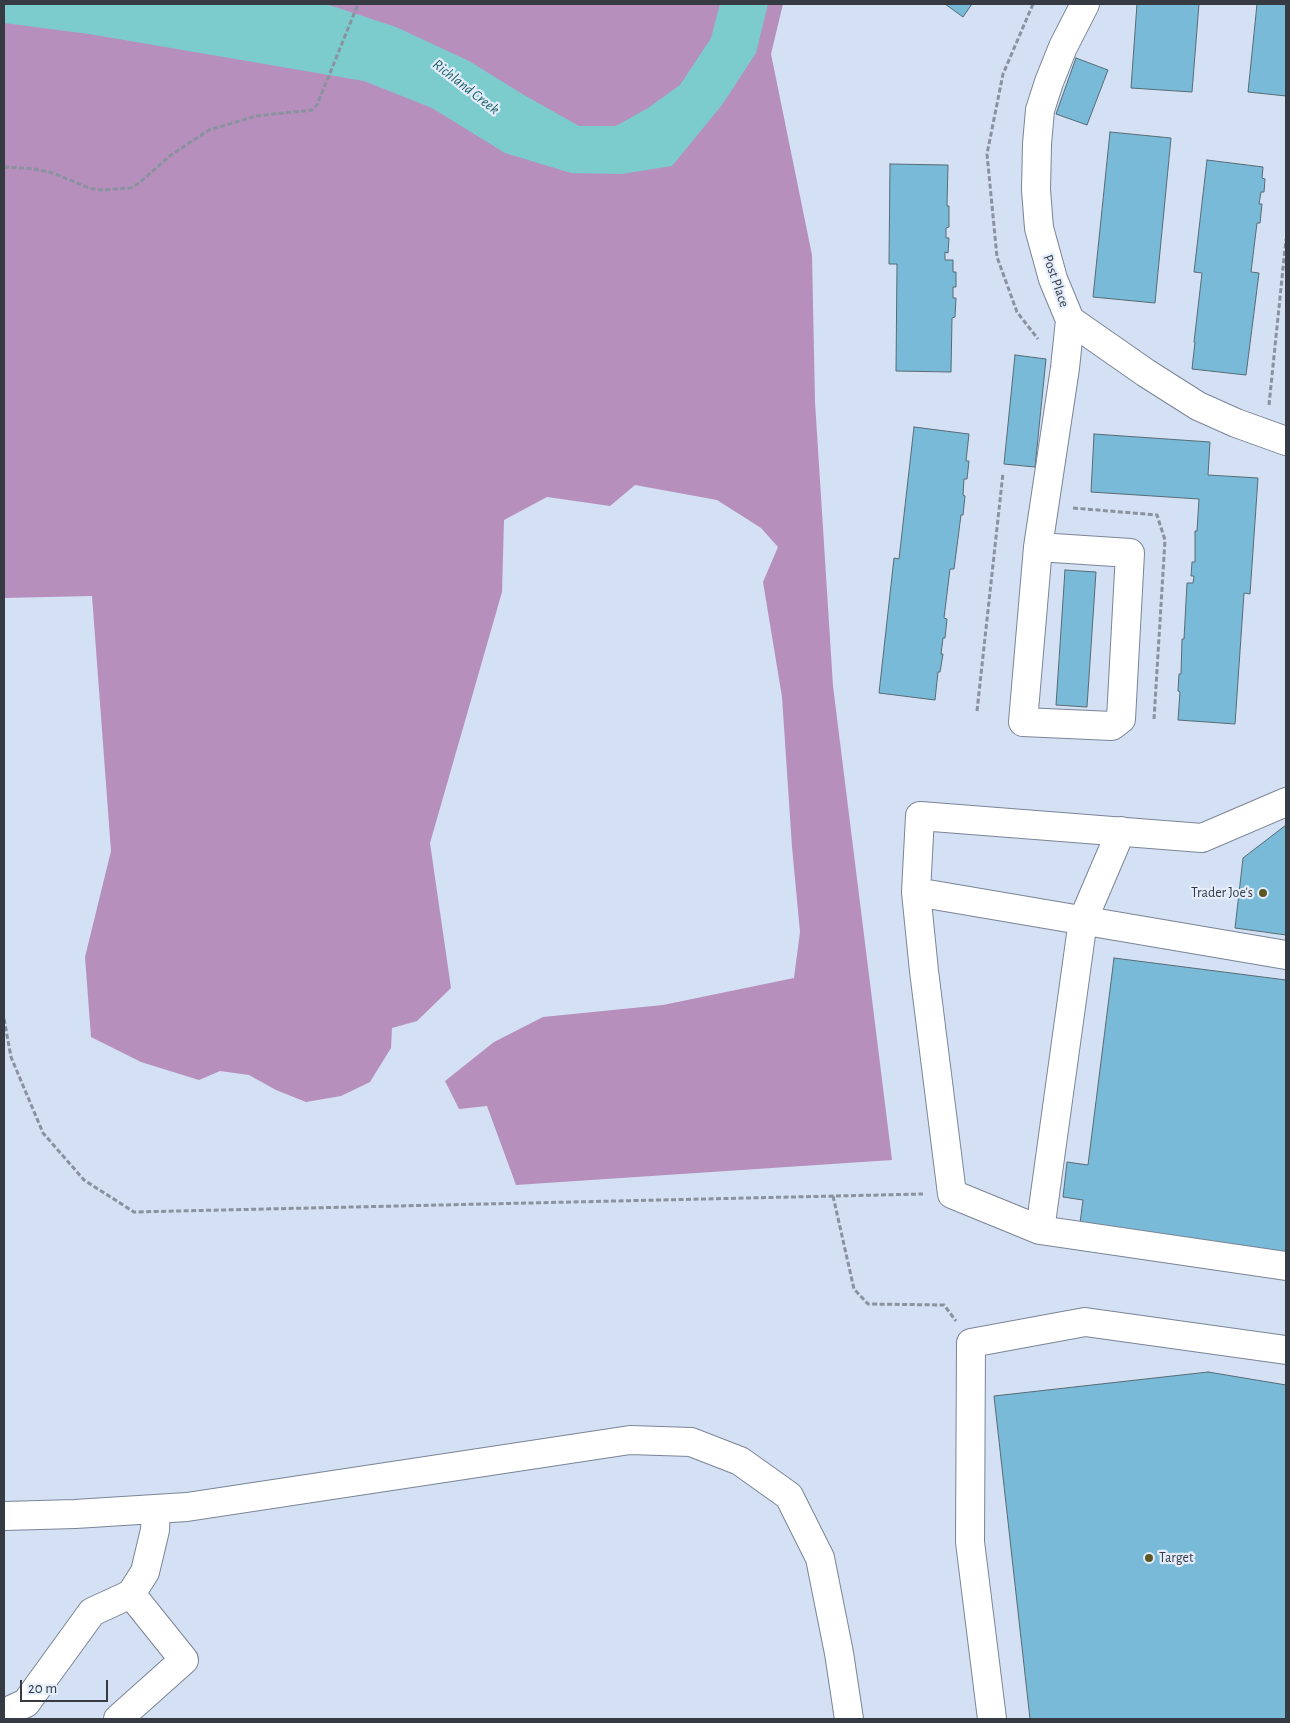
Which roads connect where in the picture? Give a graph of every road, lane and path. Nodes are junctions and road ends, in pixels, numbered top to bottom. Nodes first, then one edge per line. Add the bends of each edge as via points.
1 (358, 4) edge
2 (1085, 4) edge
3 (4, 167) edge
4 (1286, 239) edge
5 (1070, 320) junction
6 (1276, 437) edge
7 (1003, 473) dead end
8 (1038, 547) junction
9 (977, 712) dead end
10 (1286, 802) edge
11 (1120, 832) junction
12 (916, 892) junction
13 (1083, 920) junction
14 (1286, 956) edge
15 (4, 1019) edge
16 (4, 1025) edge
17 (952, 1194) junction
18 (833, 1196) junction
19 (1040, 1230) junction
20 (1286, 1266) edge
21 (971, 1343) junction
22 (1286, 1350) edge
23 (156, 1509) junction
24 (4, 1516) edge
25 (131, 1594) junction
26 (4, 1714) edge
27 (118, 1719) edge
28 (849, 1719) edge
29 (992, 1719) edge

1 - 3 path via 312,110 256,116 209,130 171,155 132,188 100,190 53,173
2 - 5 street, Post Place via 1048,82 1040,110 1037,144 1039,228 1053,279
4 - 6 path
5 - 6 street, Post Place via 1198,406
5 - 8 street
7 - 9 path
8 - 8 street via 1023,722 1112,726 1120,719 1130,553
10 - 11 street via 1202,838
11 - 12 street via 920,816
11 - 13 street
12 - 13 street
12 - 17 street
13 - 14 street
13 - 19 street
15 - 16 path
16 - 18 path via 11,1057 44,1133 84,1180 134,1212
17 - 18 path
17 - 19 street
18 - 21 path via 854,1290 868,1304 944,1305
19 - 20 street
21 - 22 street via 1085,1322
21 - 29 street via 970,1542
23 - 24 street
23 - 25 street via 155,1530 145,1572
23 - 28 street via 630,1440 691,1442 740,1461 789,1496 820,1558
25 - 26 street via 92,1612 26,1703
25 - 27 street via 184,1660

